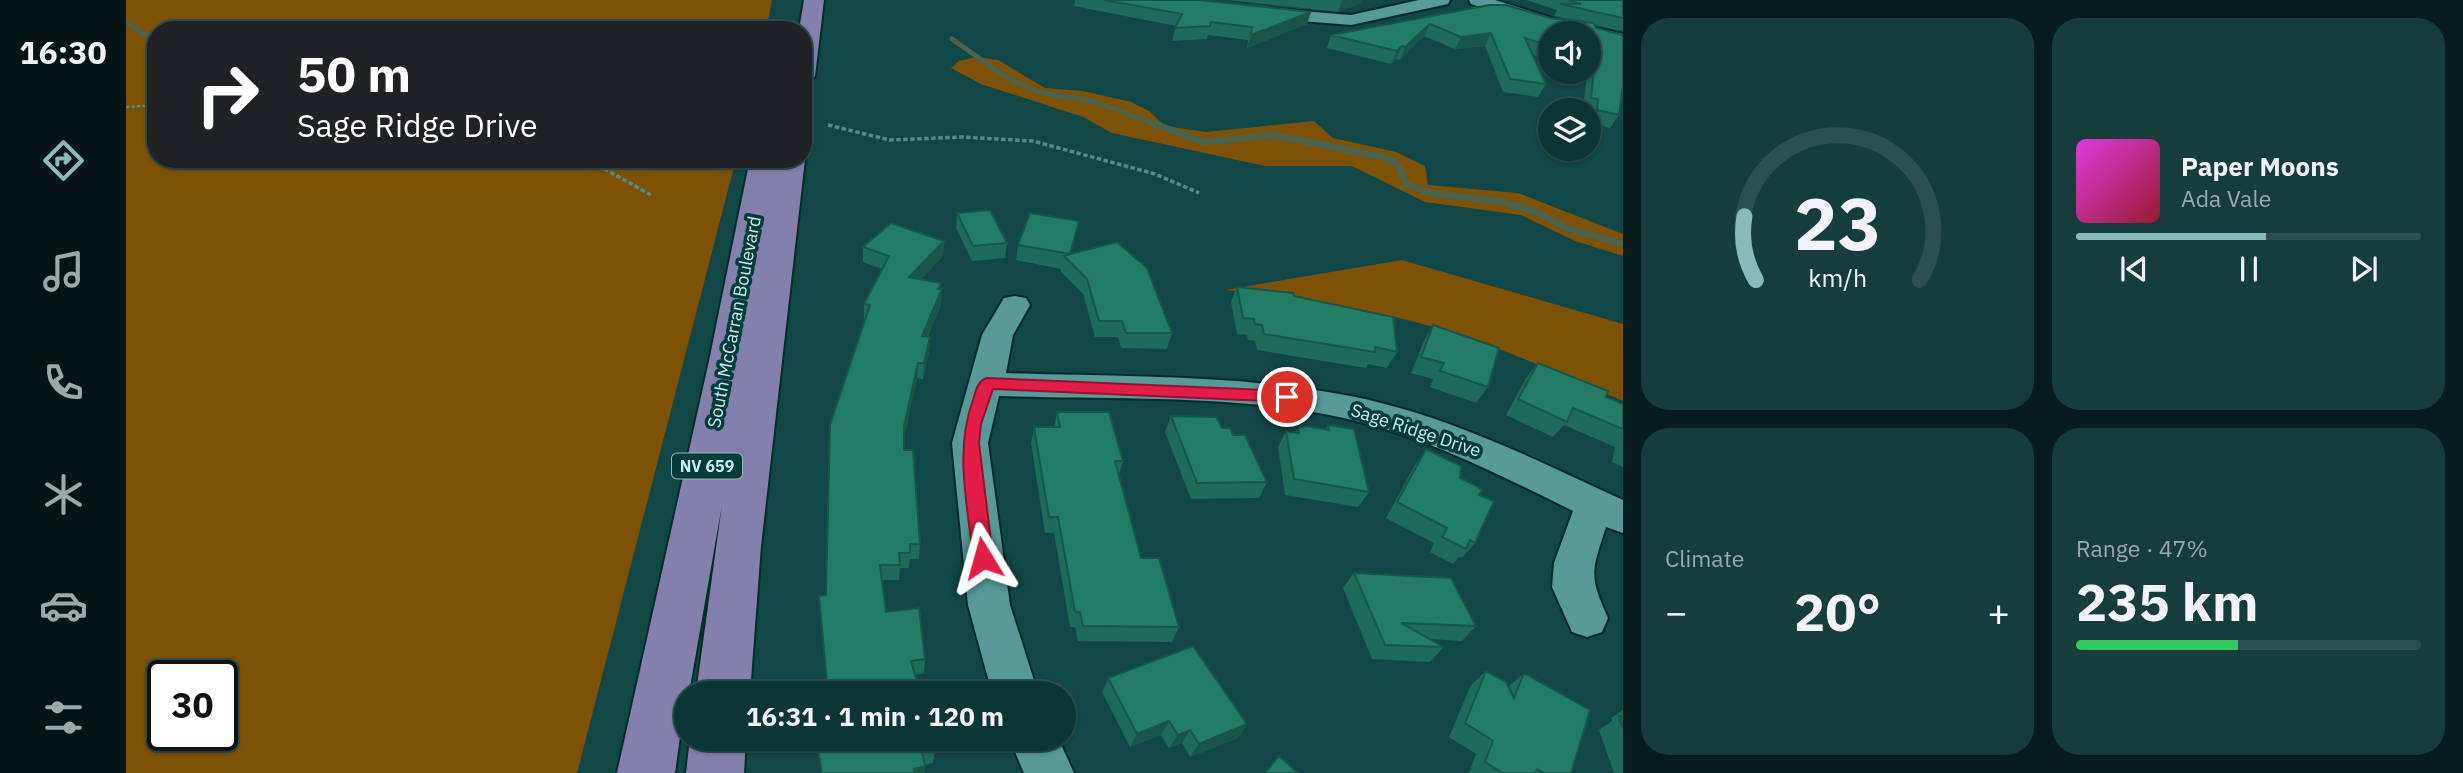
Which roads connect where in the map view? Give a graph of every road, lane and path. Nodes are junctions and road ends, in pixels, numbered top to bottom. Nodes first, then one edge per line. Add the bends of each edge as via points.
1 (814, 0) edge
2 (1442, 0) edge
3 (1477, 0) edge
4 (1248, 11) edge
5 (811, 21) edge
6 (1623, 40) edge
7 (147, 106) edge
8 (126, 107) edge
9 (828, 125) dead end
10 (604, 168) edge
11 (762, 168) edge
12 (790, 168) edge
13 (1199, 193) dead end
14 (650, 195) dead end
15 (1015, 305) dead end
16 (987, 384) junction
17 (1609, 510) edge
18 (1587, 618) dead end
19 (724, 681) edge
20 (1011, 681) edge
21 (717, 751) edge
22 (1039, 751) edge
23 (646, 773) edge
24 (715, 773) edge
25 (1049, 773) edge

1 - 5 main road
2 - 4 street via 1351,20
3 - 6 street
7 - 8 path
9 - 13 path via 890,141 962,137 1033,141 1155,174
10 - 14 path
11 - 23 main road, South McCarran Boulevard / NV 659
12 - 19 main road, South McCarran Boulevard / NV 659 via 738,545
15 - 16 street via 994,340
16 - 17 street, Sage Ridge Drive via 1254,393 1347,407 1476,448
16 - 20 street via 972,424 971,471 989,605
17 - 18 street via 1574,562 1573,587
21 - 24 main road
22 - 25 street

